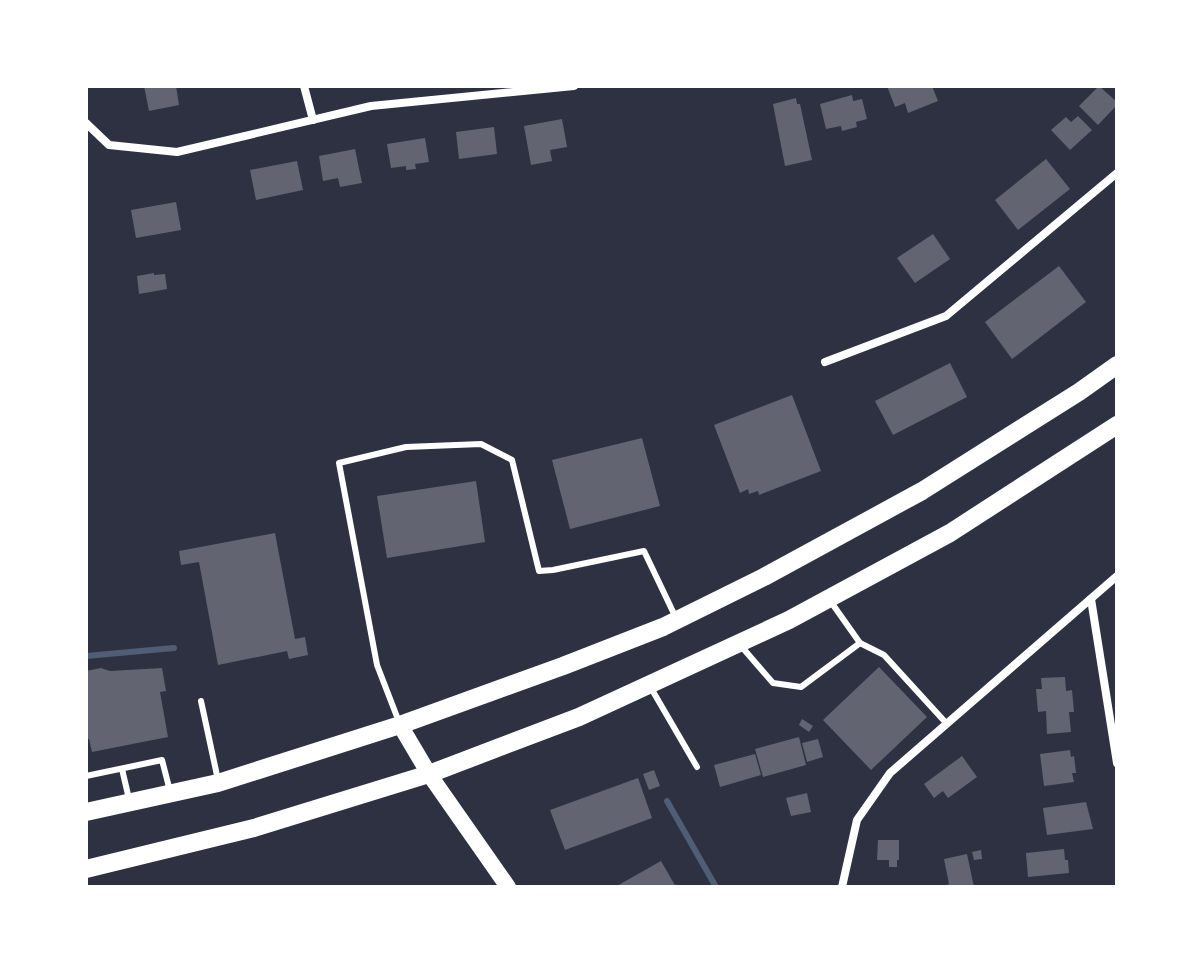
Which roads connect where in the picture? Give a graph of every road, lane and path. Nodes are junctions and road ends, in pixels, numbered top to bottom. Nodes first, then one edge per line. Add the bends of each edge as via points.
1 (304, 86) edge
2 (574, 86) edge
3 (313, 120) junction
4 (86, 123) edge
5 (1117, 173) edge
6 (825, 362) dead end
7 (1117, 365) edge
8 (1117, 425) edge
9 (1117, 576) edge
10 (828, 599) junction
11 (1091, 599) junction
12 (677, 620) junction
13 (860, 643) junction
14 (740, 644) junction
15 (649, 685) junction
16 (201, 701) dead end
17 (947, 724) junction
18 (400, 725) junction
19 (1117, 763) edge
20 (697, 767) dead end
21 (122, 769) junction
22 (429, 774) junction
23 (86, 776) edge
24 (218, 783) junction
25 (170, 794) junction
26 (130, 803) junction
27 (86, 811) edge
28 (86, 869) edge
29 (508, 887) edge
30 (842, 887) edge

1 - 3 street
2 - 3 street via 371,106
3 - 4 street via 177,152 109,145
5 - 6 street via 946,316
7 - 12 main road via 922,491
8 - 10 main road via 950,533
9 - 11 street
10 - 13 lane
10 - 14 main road
11 - 17 street
11 - 19 street
12 - 18 main road
12 - 18 lane via 644,551 539,571 512,460 481,444 406,447 339,463 377,665
13 - 14 lane via 801,687 773,683
13 - 17 lane via 884,655
14 - 15 main road
15 - 20 lane
15 - 22 main road
16 - 24 lane
17 - 30 street via 890,773 857,820
18 - 22 main road
18 - 24 main road
21 - 23 lane
21 - 25 lane via 162,760
21 - 26 lane
22 - 28 main road via 254,828
22 - 29 main road
24 - 25 main road
25 - 26 main road
26 - 27 main road

